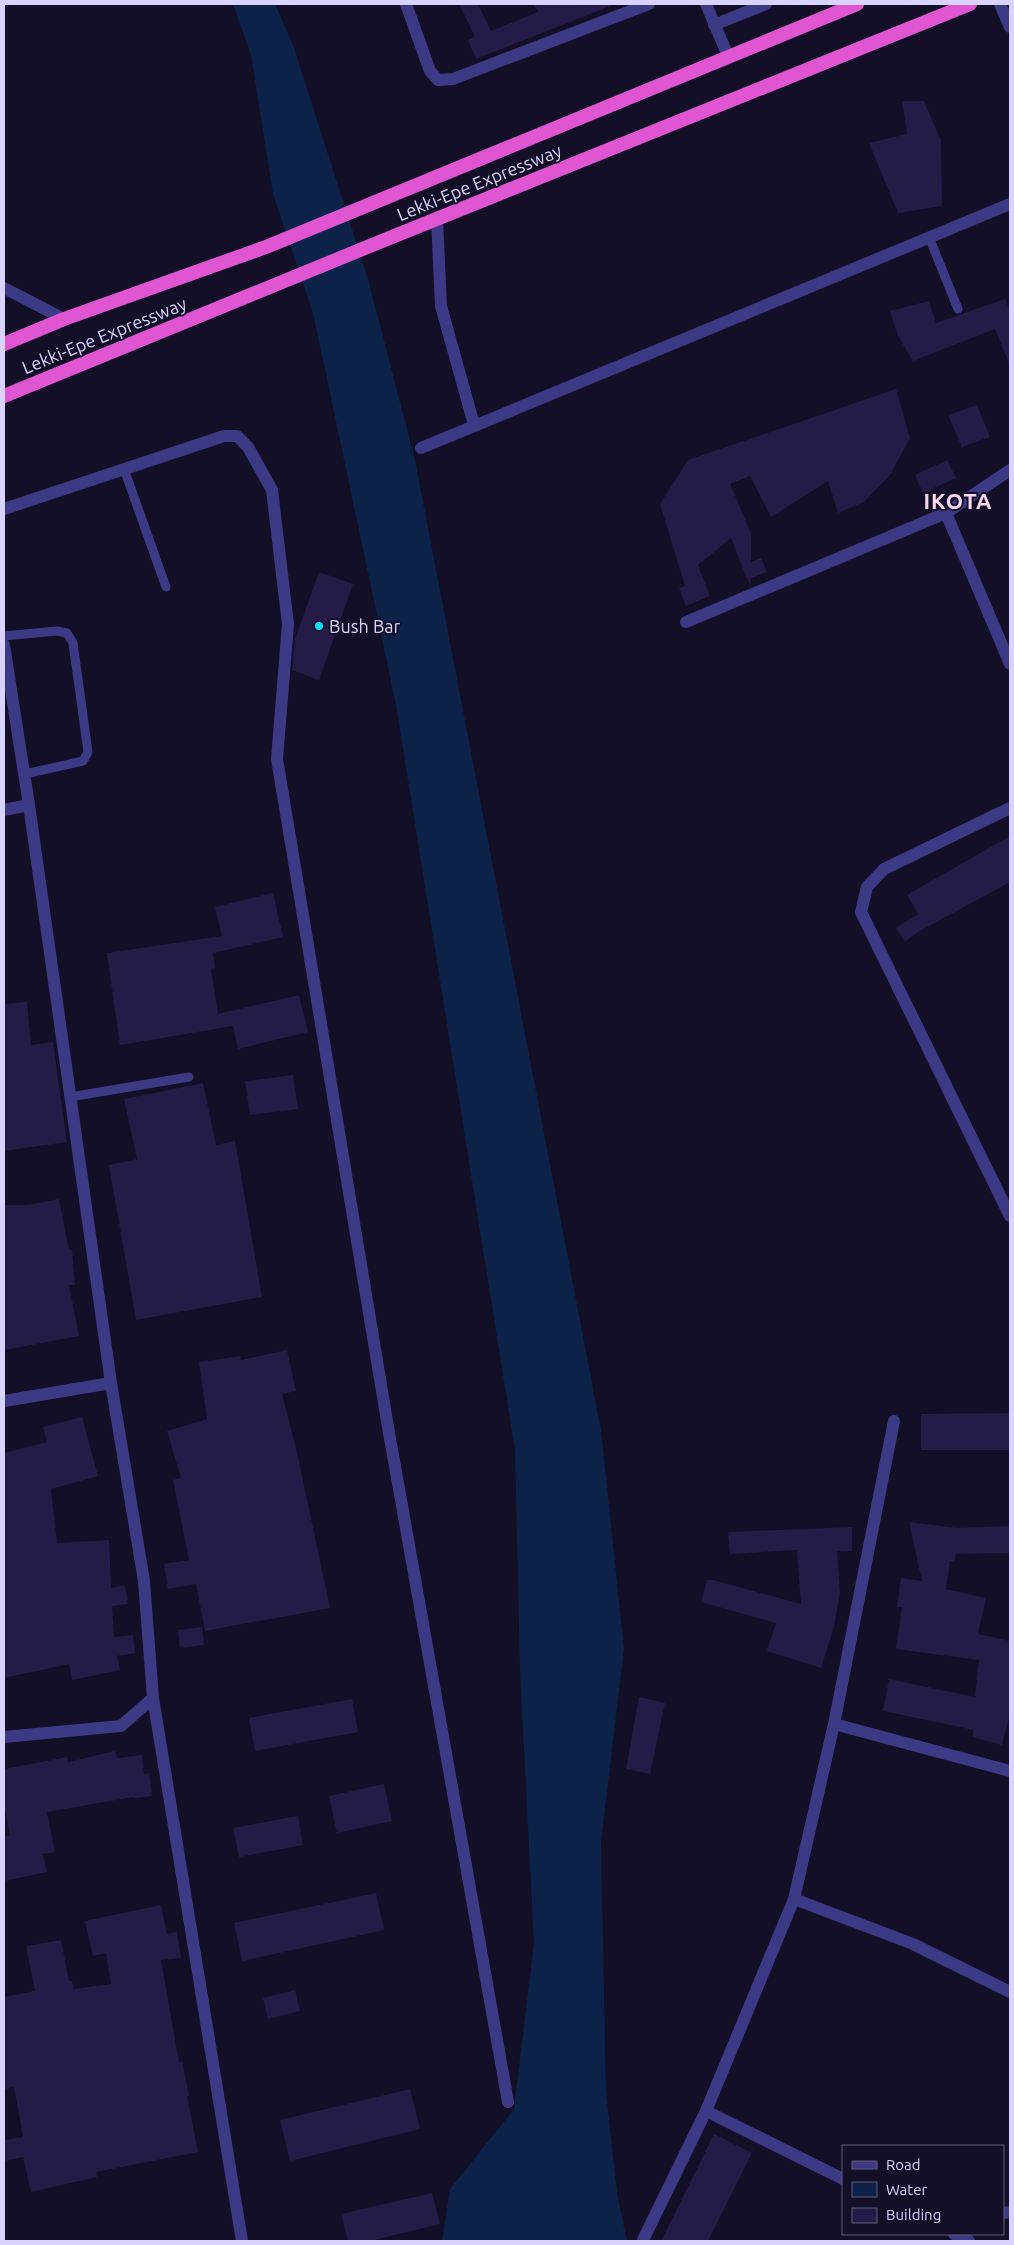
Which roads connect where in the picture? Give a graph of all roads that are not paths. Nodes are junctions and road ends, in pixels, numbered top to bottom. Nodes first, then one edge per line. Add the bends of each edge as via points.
1 (406, 4) edge
2 (649, 4) edge
3 (706, 4) edge
4 (766, 4) edge
5 (857, 4) edge
6 (970, 4) edge
7 (1000, 4) edge
8 (714, 26) junction
9 (1010, 27) edge
10 (728, 56) junction
11 (1010, 204) edge
12 (436, 219) junction
13 (929, 237) junction
14 (4, 288) edge
15 (958, 309) dead end
16 (64, 319) junction
17 (4, 344) edge
18 (4, 396) edge
19 (474, 426) junction
20 (421, 448) dead end
21 (124, 468) junction
22 (1010, 470) edge
23 (4, 509) edge
24 (946, 513) junction
25 (166, 587) dead end
26 (686, 622) dead end
27 (4, 636) edge
28 (4, 645) edge
29 (1010, 664) edge
30 (24, 774) junction
31 (29, 804) junction
32 (1010, 808) edge
33 (4, 810) edge
34 (190, 1078) dead end
35 (70, 1097) junction
36 (1010, 1216) edge
37 (111, 1382) junction
38 (4, 1401) edge
39 (894, 1421) dead end
40 (153, 1698) junction
41 (834, 1724) junction
42 (4, 1737) edge
43 (1010, 1771) edge
44 (794, 1899) junction
45 (1010, 1992) edge
46 (508, 2102) dead end
47 (706, 2111) junction
48 (842, 2179) edge
49 (956, 2235) edge
50 (643, 2240) dead end
51 (242, 2241) edge
52 (969, 2241) edge

1 - 2 street via 430,71 438,80 453,78
3 - 8 street
4 - 8 street
5 - 10 highway, Lekki-Epe Expressway
6 - 12 highway, Lekki-Epe Expressway
7 - 9 street
8 - 10 street
10 - 16 highway, Lekki-Epe Expressway via 266,246
11 - 13 street
12 - 18 highway, Lekki-Epe Expressway
12 - 19 street via 441,306
13 - 15 lane
13 - 19 street
14 - 16 street
16 - 17 highway, Lekki-Epe Expressway
19 - 20 street
21 - 23 street
21 - 25 lane
21 - 46 street via 224,436 237,436 248,447 272,490 288,624 277,759 388,1427
22 - 24 street
24 - 26 street
24 - 29 street
27 - 30 lane via 67,633 75,652 88,752 83,761
28 - 30 street
30 - 31 street
31 - 33 street
31 - 35 street
32 - 36 street via 884,869 867,887 861,912
34 - 35 lane
35 - 37 street
37 - 38 street
37 - 40 street via 144,1581
39 - 41 street
40 - 42 street via 121,1726
40 - 51 street
41 - 43 street
41 - 44 street
44 - 45 street via 913,1944
44 - 47 street
47 - 48 street
47 - 50 street
49 - 52 street

